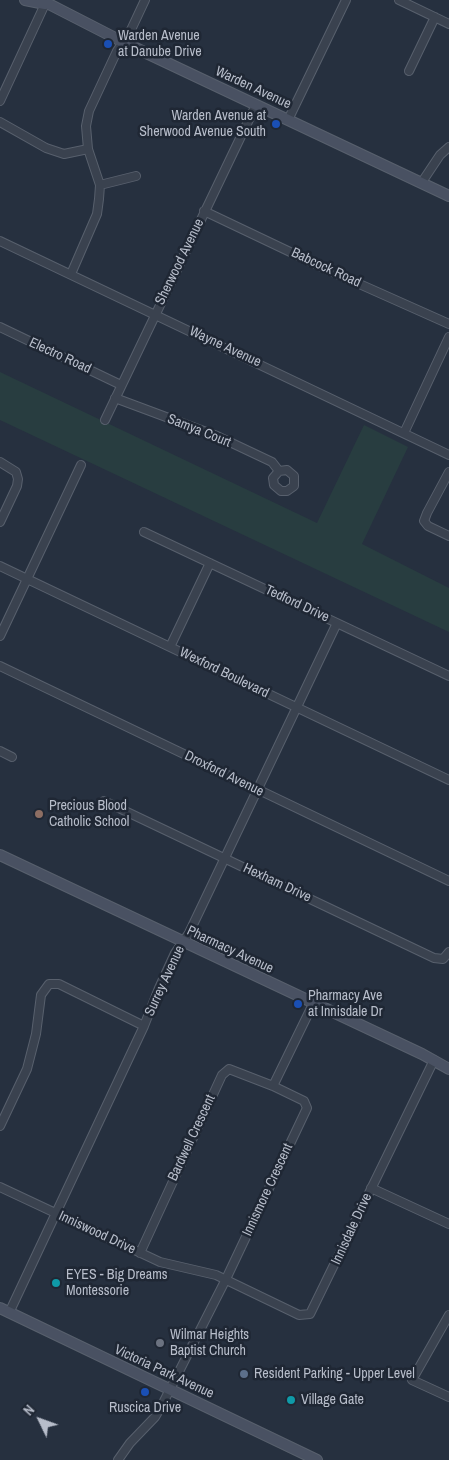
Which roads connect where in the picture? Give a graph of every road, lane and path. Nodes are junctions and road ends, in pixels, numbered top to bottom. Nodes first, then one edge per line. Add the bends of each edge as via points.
1 (24, 0) edge
2 (145, 0) edge
3 (346, 0) edge
4 (398, 0) edge
5 (43, 2) edge
6 (435, 17) junction
7 (449, 24) edge
8 (123, 42) junction
9 (409, 71) dead end
10 (0, 101) edge
11 (256, 105) junction
12 (288, 120) junction
13 (0, 122) edge
14 (449, 147) edge
15 (88, 150) junction
16 (136, 176) dead end
17 (422, 182) junction
18 (100, 185) junction
19 (449, 196) edge
20 (204, 211) junction
21 (0, 241) edge
22 (70, 274) junction
23 (155, 314) junction
24 (449, 324) edge
25 (0, 327) edge
26 (449, 337) edge
27 (121, 385) junction
28 (115, 398) junction
29 (105, 420) dead end
30 (404, 433) junction
31 (449, 455) edge
32 (0, 462) edge
33 (81, 464) dead end
34 (280, 471) dead end
35 (449, 472) edge
36 (0, 522) edge
37 (144, 532) dead end
38 (449, 536) edge
39 (210, 563) junction
40 (0, 566) edge
41 (27, 579) junction
42 (337, 623) junction
43 (0, 636) edge
44 (170, 647) junction
45 (0, 666) edge
46 (449, 676) edge
47 (297, 708) junction
48 (0, 751) edge
49 (12, 757) dead end
50 (449, 780) edge
51 (258, 790) junction
52 (104, 801) dead end
53 (0, 855) edge
54 (225, 858) junction
55 (449, 881) edge
56 (182, 942) junction
57 (449, 952) edge
58 (313, 1004) junction
59 (144, 1026) junction
60 (434, 1060) junction
61 (449, 1069) edge
62 (273, 1086) junction
63 (0, 1126) edge
64 (0, 1187) edge
65 (371, 1188) junction
66 (56, 1213) junction
67 (449, 1224) edge
68 (140, 1253) junction
69 (226, 1279) junction
70 (4, 1311) edge
71 (449, 1315) edge
72 (169, 1390) junction
73 (449, 1397) edge
74 (118, 1460) edge
75 (316, 1460) edge

1 - 5 main road, Warden Avenue
2 - 8 street
3 - 12 street
4 - 6 street
5 - 8 main road, Warden Avenue
5 - 10 street
6 - 7 street
6 - 9 street
8 - 11 main road, Warden Avenue
8 - 15 street via 89,111 86,126
11 - 12 main road, Warden Avenue
11 - 20 street, Sherwood Avenue
12 - 17 main road, Warden Avenue
13 - 15 street via 46,148 64,154
14 - 17 street
15 - 18 street
16 - 18 street
17 - 19 main road, Warden Avenue
18 - 22 street via 98,214
20 - 23 street, Sherwood Avenue
20 - 24 street, Babcock Road
21 - 22 street, Wayne Avenue
22 - 23 street, Wayne Avenue
23 - 27 street, Sherwood Avenue
23 - 30 street, Wayne Avenue
25 - 27 street, Electro Road
26 - 30 street
27 - 28 street, Sherwood Avenue
28 - 29 street, Sherwood Avenue
28 - 34 street, Samya Court via 218,436 272,462
30 - 31 street, Wayne Avenue
32 - 36 street via 16,472 18,479
33 - 41 street
35 - 38 street via 424,521
37 - 39 street, Tedford Drive
39 - 42 street, Tedford Drive
39 - 44 street
40 - 41 street, Wexford Boulevard
41 - 43 street
41 - 44 street, Wexford Boulevard
42 - 46 street, Tedford Drive
42 - 47 street, Surrey Avenue
44 - 47 street, Wexford Boulevard
45 - 51 street, Droxford Avenue
47 - 50 street, Wexford Boulevard
47 - 51 street, Surrey Avenue
48 - 49 street
51 - 54 street, Surrey Avenue
51 - 55 street, Droxford Avenue
52 - 54 street, Hexham Drive
53 - 56 main road, Pharmacy Avenue
54 - 56 street, Surrey Avenue
54 - 57 street, Hexham Drive via 434,958 443,959
56 - 58 main road, Pharmacy Avenue
56 - 59 street, Surrey Avenue via 158,988
58 - 60 main road, Pharmacy Avenue
58 - 62 street
59 - 63 street via 59,984 49,984 41,995 27,1069
59 - 66 street, Surrey Avenue
60 - 61 main road, Pharmacy Avenue
60 - 65 street, Innisdale Drive
62 - 68 street, Bardwell Crescent via 229,1068 222,1074
62 - 69 street, Innismore Crescent via 304,1101 307,1108
64 - 66 street, Inniswood Drive
65 - 67 street
65 - 69 street, Innisdale Drive via 310,1314 299,1315
66 - 68 street, Inniswood Drive
66 - 70 street, Surrey Avenue
68 - 69 street, Inniswood Drive via 160,1262
69 - 72 street, Innismore Crescent
70 - 72 main road, Victoria Park Avenue
71 - 73 street via 412,1380
72 - 74 street via 155,1416
72 - 75 main road, Victoria Park Avenue

